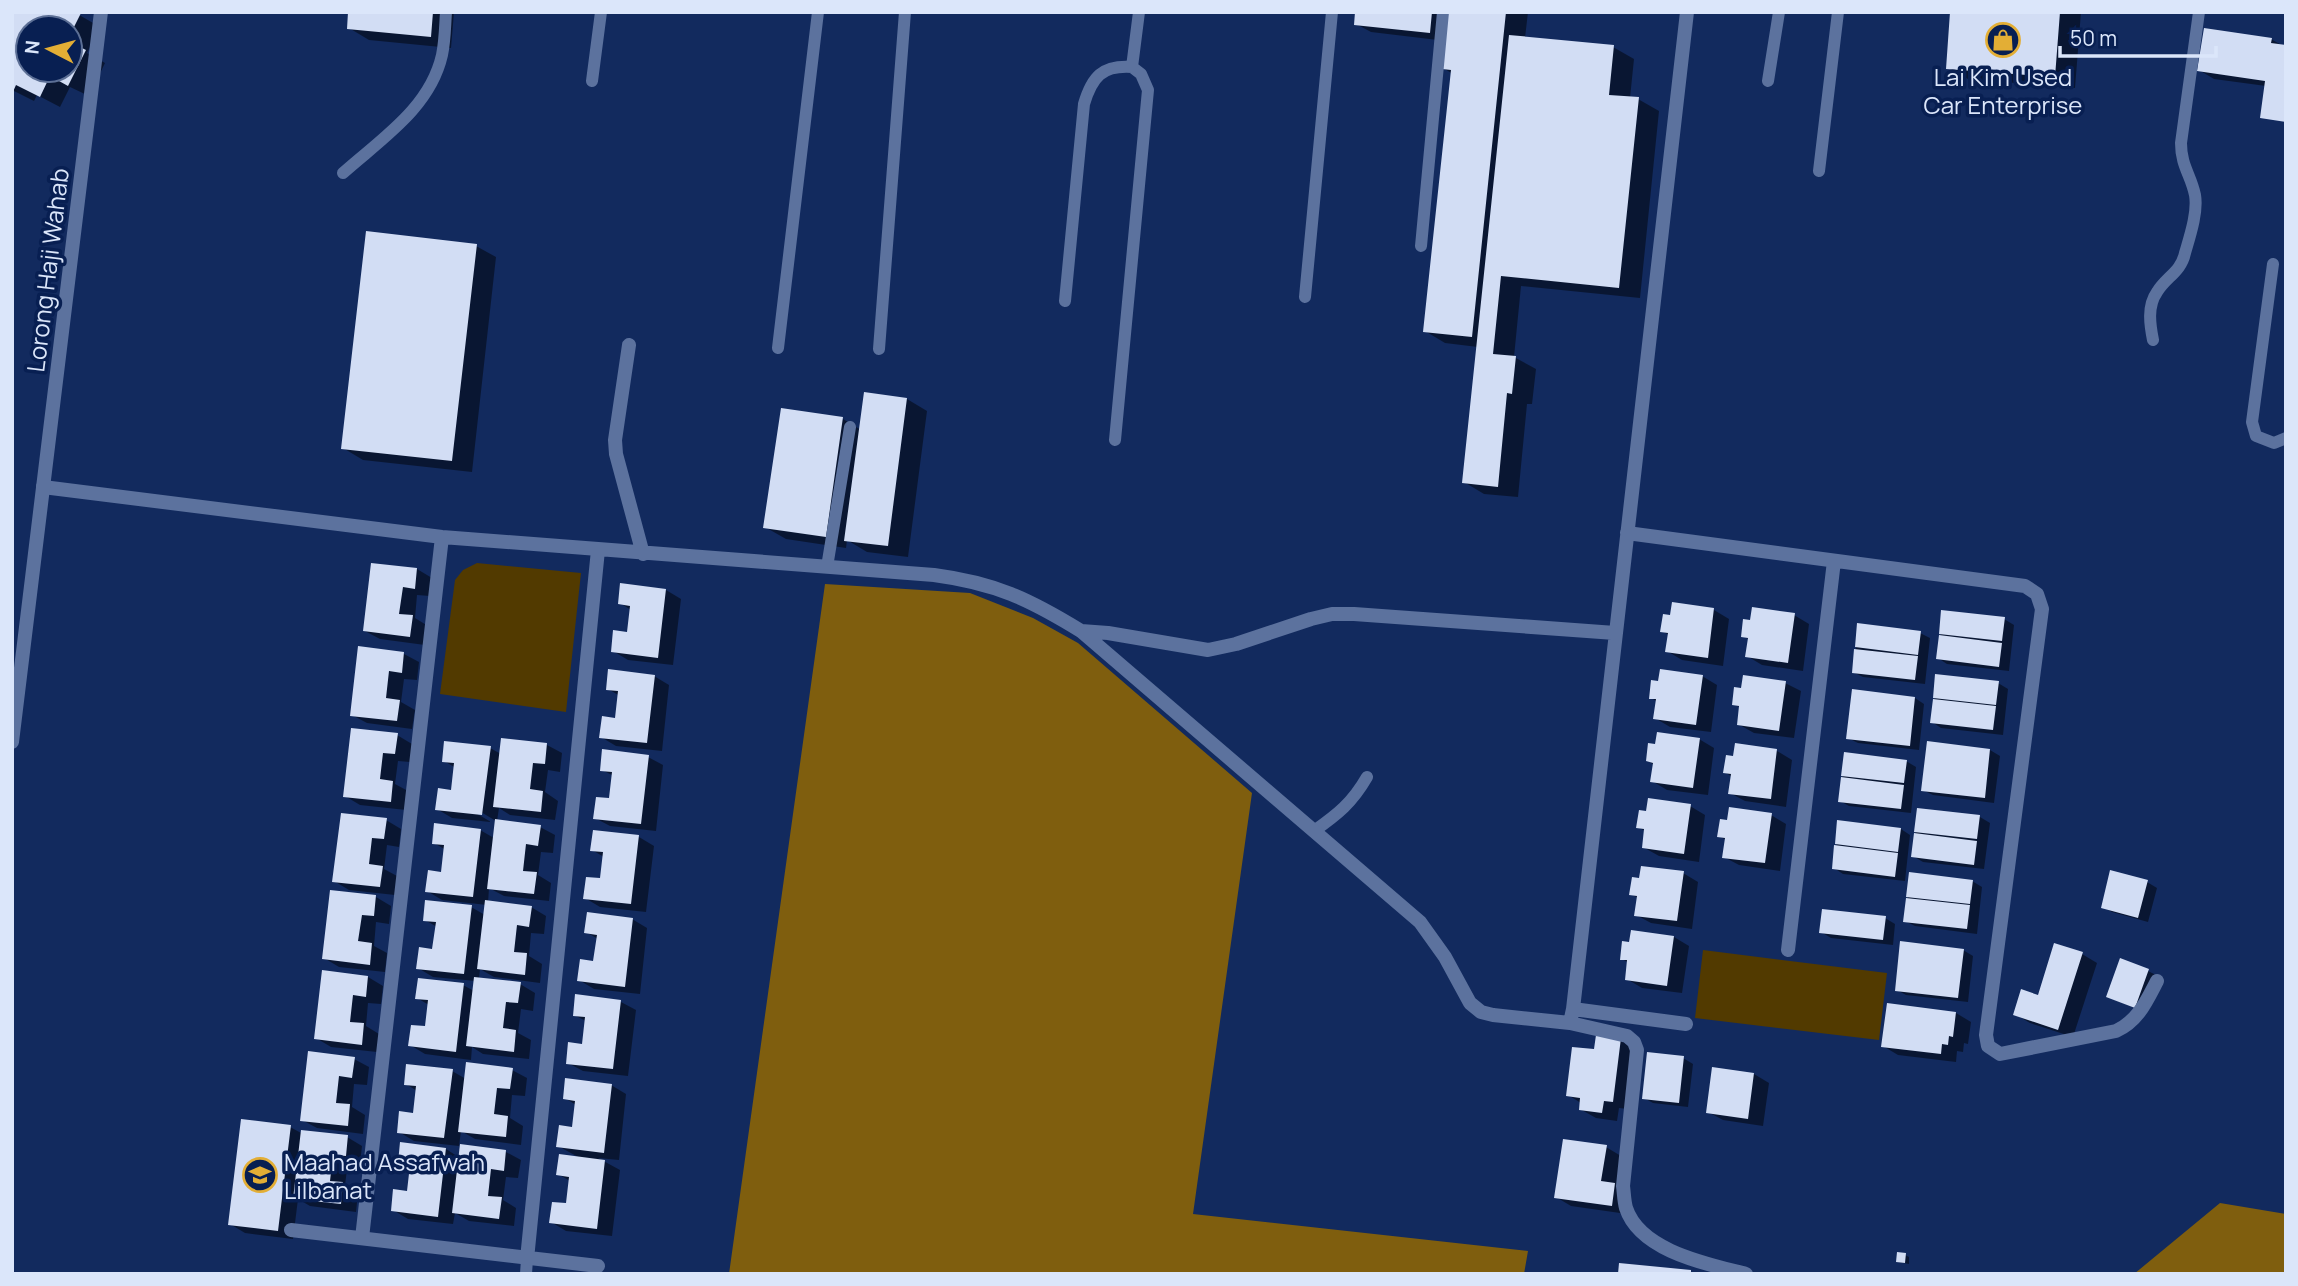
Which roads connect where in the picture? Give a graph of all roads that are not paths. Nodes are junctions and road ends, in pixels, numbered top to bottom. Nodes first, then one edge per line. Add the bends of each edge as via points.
1 (101, 12) edge
2 (446, 12) edge
3 (601, 12) edge
4 (818, 12) edge
5 (905, 12) edge
6 (1139, 12) edge
7 (1332, 12) edge
8 (1443, 12) edge
9 (1687, 12) edge
10 (1779, 12) edge
11 (1838, 12) edge
12 (2199, 12) edge
13 (1132, 67) junction
14 (592, 81) dead end
15 (1768, 81) dead end
16 (1819, 171) dead end
17 (343, 173) dead end
18 (1421, 246) dead end
19 (2273, 264) dead end
20 (1305, 297) dead end
21 (1065, 301) dead end
22 (2153, 340) dead end
23 (629, 345) dead end
24 (778, 348) dead end
25 (879, 349) dead end
26 (850, 427) dead end
27 (2286, 438) edge
28 (1115, 440) dead end
29 (43, 487) junction
30 (1627, 533) junction
31 (442, 537) junction
32 (598, 551) junction
33 (643, 554) junction
34 (1834, 561) junction
35 (827, 567) junction
36 (1081, 631) junction
37 (1615, 633) junction
38 (12, 741) edge
39 (1367, 777) dead end
40 (1314, 831) junction
41 (1788, 950) dead end
42 (2157, 981) dead end
43 (1571, 1016) junction
44 (1686, 1024) dead end
45 (291, 1230) dead end
46 (362, 1238) junction
47 (526, 1266) edge
48 (598, 1266) dead end
49 (1746, 1274) edge

1 - 29 street, Lorong Haji Wahab
2 - 17 lane via 442,56 419,105
3 - 14 lane
4 - 24 lane
5 - 25 lane
6 - 13 lane
7 - 20 lane
8 - 18 lane
9 - 30 street
10 - 15 lane
11 - 16 lane
12 - 22 lane via 2181,143 2182,163 2196,206 2182,263 2156,292 2149,322
13 - 21 lane via 1103,71 1090,85 1084,104
13 - 28 lane via 1148,90
19 - 27 lane via 2252,422 2256,436 2274,443
23 - 33 street via 615,440
26 - 35 lane
29 - 31 street
29 - 38 street, Lorong Haji Wahab
30 - 34 street
30 - 37 street
31 - 32 street
31 - 46 street
32 - 33 street
32 - 47 street
33 - 35 street
34 - 41 street
34 - 42 street via 2025,586 2037,594 2042,609 1986,1035 1989,1046 2000,1054 2116,1031 2142,1010
35 - 36 street via 969,579 1038,604
36 - 37 street via 1208,650 1332,614
36 - 40 street
37 - 43 street
39 - 40 lane via 1355,798
40 - 43 street via 1420,922 1446,957 1470,1003 1481,1012
43 - 44 street
43 - 49 street via 1627,1036 1637,1050 1623,1186 1634,1224 1648,1238 1694,1260
45 - 46 street
46 - 47 street
47 - 48 street

